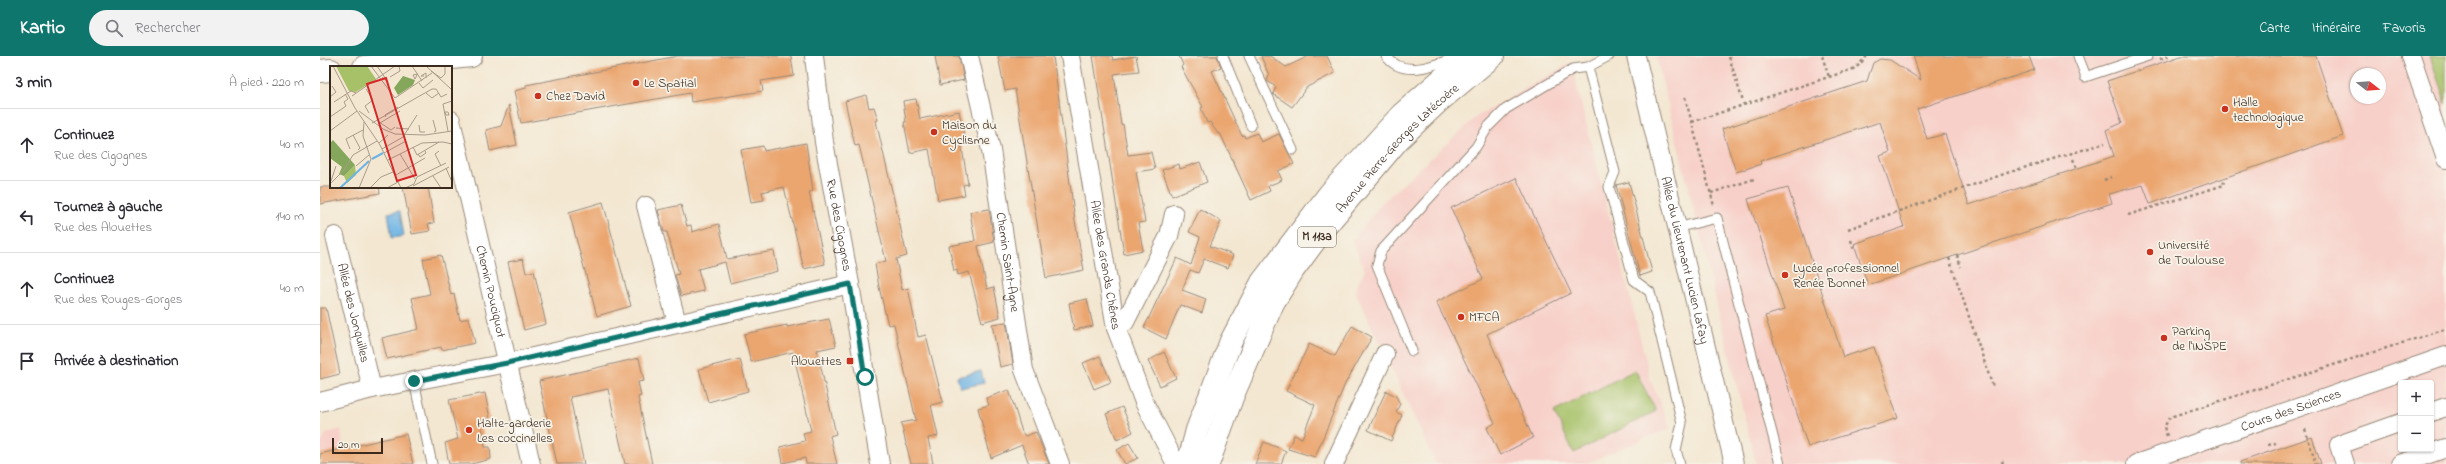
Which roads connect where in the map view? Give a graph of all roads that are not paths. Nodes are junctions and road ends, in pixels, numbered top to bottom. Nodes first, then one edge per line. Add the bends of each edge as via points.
1 (471, 56) edge
2 (814, 56) edge
3 (969, 56) edge
4 (1070, 56) edge
5 (1223, 56) edge
6 (1249, 56) edge
7 (1386, 56) edge
8 (1457, 56) edge
9 (1468, 56) edge
10 (1494, 56) edge
11 (1609, 56) edge
12 (1636, 56) edge
13 (2078, 56) edge
14 (2148, 56) edge
15 (2411, 56) edge
16 (440, 64) edge
17 (389, 66) edge
18 (1588, 67) junction
19 (330, 70) edge
20 (320, 71) edge
21 (452, 124) edge
22 (1251, 126) dead end
23 (1293, 150) dead end
24 (2446, 159) edge
25 (646, 206) dead end
26 (1174, 214) dead end
27 (1676, 228) junction
28 (335, 236) dead end
29 (850, 284) junction
30 (677, 323) junction
31 (1116, 328) junction
32 (1412, 351) dead end
33 (1385, 354) dead end
34 (2446, 356) edge
35 (507, 363) junction
36 (414, 381) junction
37 (372, 389) junction
38 (320, 402) edge
39 (2446, 407) edge
40 (2434, 411) edge
41 (2398, 424) edge
42 (2446, 448) edge
43 (432, 464) edge
44 (531, 464) edge
45 (880, 464) edge
46 (1060, 464) edge
47 (1176, 464) edge
48 (1188, 464) edge
49 (1208, 464) edge
50 (1334, 464) edge
51 (1680, 464) edge
52 (1734, 464) edge
53 (1780, 464) edge
54 (2136, 464) edge
55 (2345, 464) edge
56 (2400, 464) edge

1 - 16 main road
2 - 29 street, Rue des Cigognes via 824,142
3 - 46 street, Chemin Saint-Agne via 991,150 1024,370
4 - 31 street, Allée des Grands Chênes
5 - 22 lane
6 - 23 lane
7 - 8 lane via 1390,61 1403,67 1417,68 1430,67
9 - 48 main road, Avenue Pierre-Georges Latécoère / M 113a via 1402,114 1330,193 1262,282 1231,340 1197,430
10 - 49 main road, Avenue Pierre-Georges Latécoère / M 113a via 1438,102 1399,139 1325,227 1294,269 1273,303 1233,394
11 - 18 lane
12 - 27 street, Allée du Lieutenant Lucien Lafay
13 - 14 lane via 2085,75
15 - 24 street
16 - 17 main road
18 - 32 lane via 1574,69 1506,109 1488,127 1476,147 1381,251 1377,265
18 - 51 lane via 1615,172 1609,188 1634,280 1650,292 1682,422 1676,450
19 - 20 main road
21 - 35 street, Chemin Pouciquot
25 - 30 street
26 - 31 street via 1169,236 1129,315 1125,322
27 - 52 street, Allée du Lieutenant Lucien Lafay
27 - 53 lane via 1717,218
28 - 37 street, Allée des Jonquilles
29 - 30 street
29 - 45 street, Rue des Cigognes
30 - 35 street
31 - 47 street, Allée des Grands Chênes via 1144,402
33 - 50 street
34 - 54 street, Cours des Sciences
35 - 36 street
35 - 44 street, Chemin Pouciquot
36 - 37 street
36 - 43 lane
37 - 38 street
39 - 40 street
41 - 55 street via 2339,445
42 - 56 street

